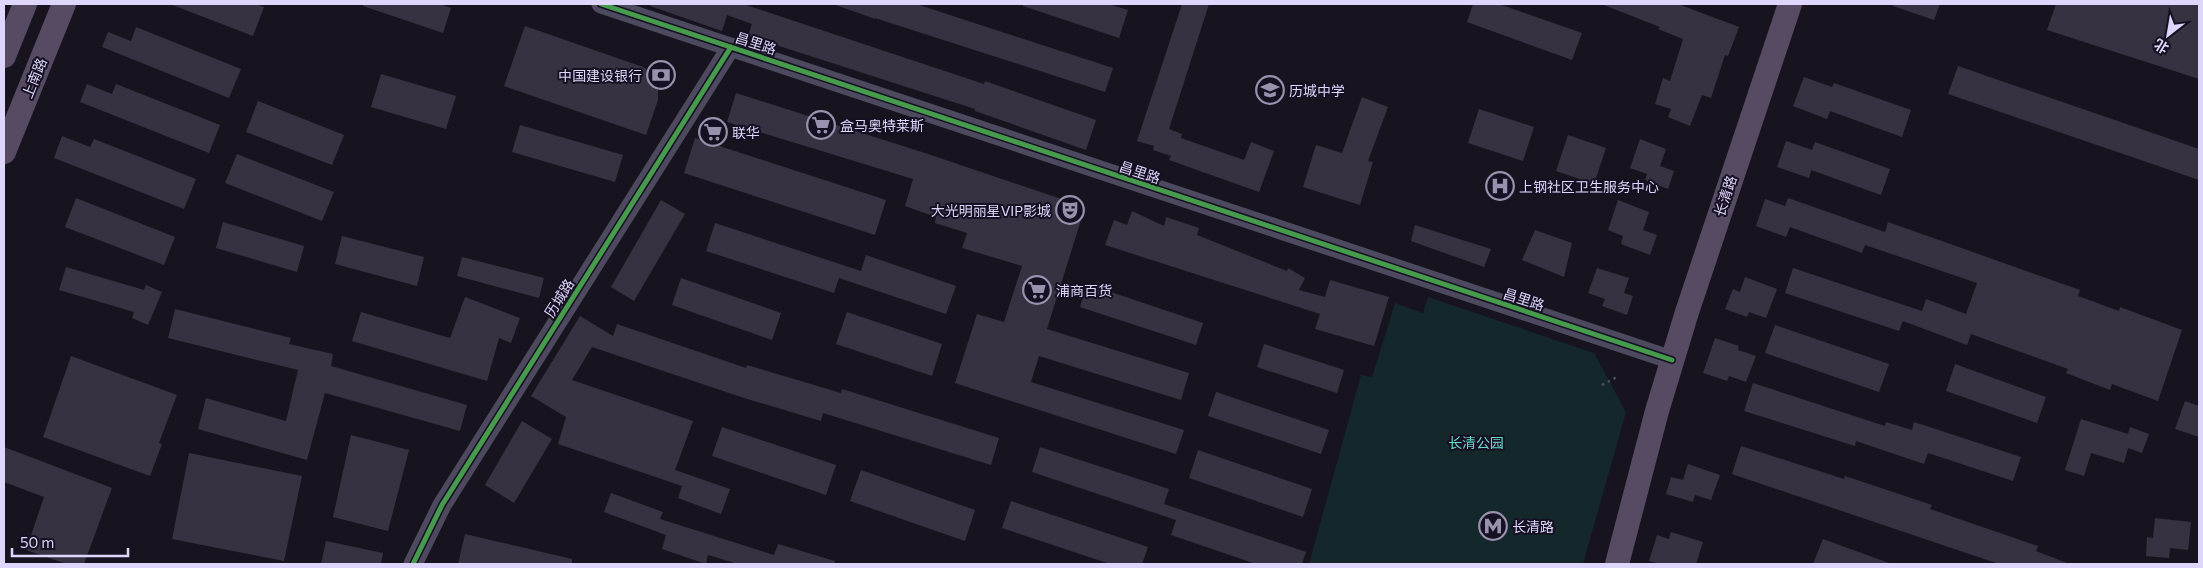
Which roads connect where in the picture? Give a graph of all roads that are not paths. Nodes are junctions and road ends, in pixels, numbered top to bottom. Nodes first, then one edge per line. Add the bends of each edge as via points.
1 (25, 4) edge
2 (64, 4) edge
3 (601, 4) edge
4 (1790, 4) edge
5 (732, 47) junction
6 (4, 56) edge
7 (4, 152) edge
8 (1672, 360) junction
9 (413, 564) edge
10 (1617, 564) edge

1 - 6 main road
2 - 7 main road, 上南路
3 - 5 street, 昌里路
4 - 8 main road, 长清路
5 - 8 street, 昌里路
5 - 9 street, 历城路 via 442,505
8 - 10 main road, 长清路

